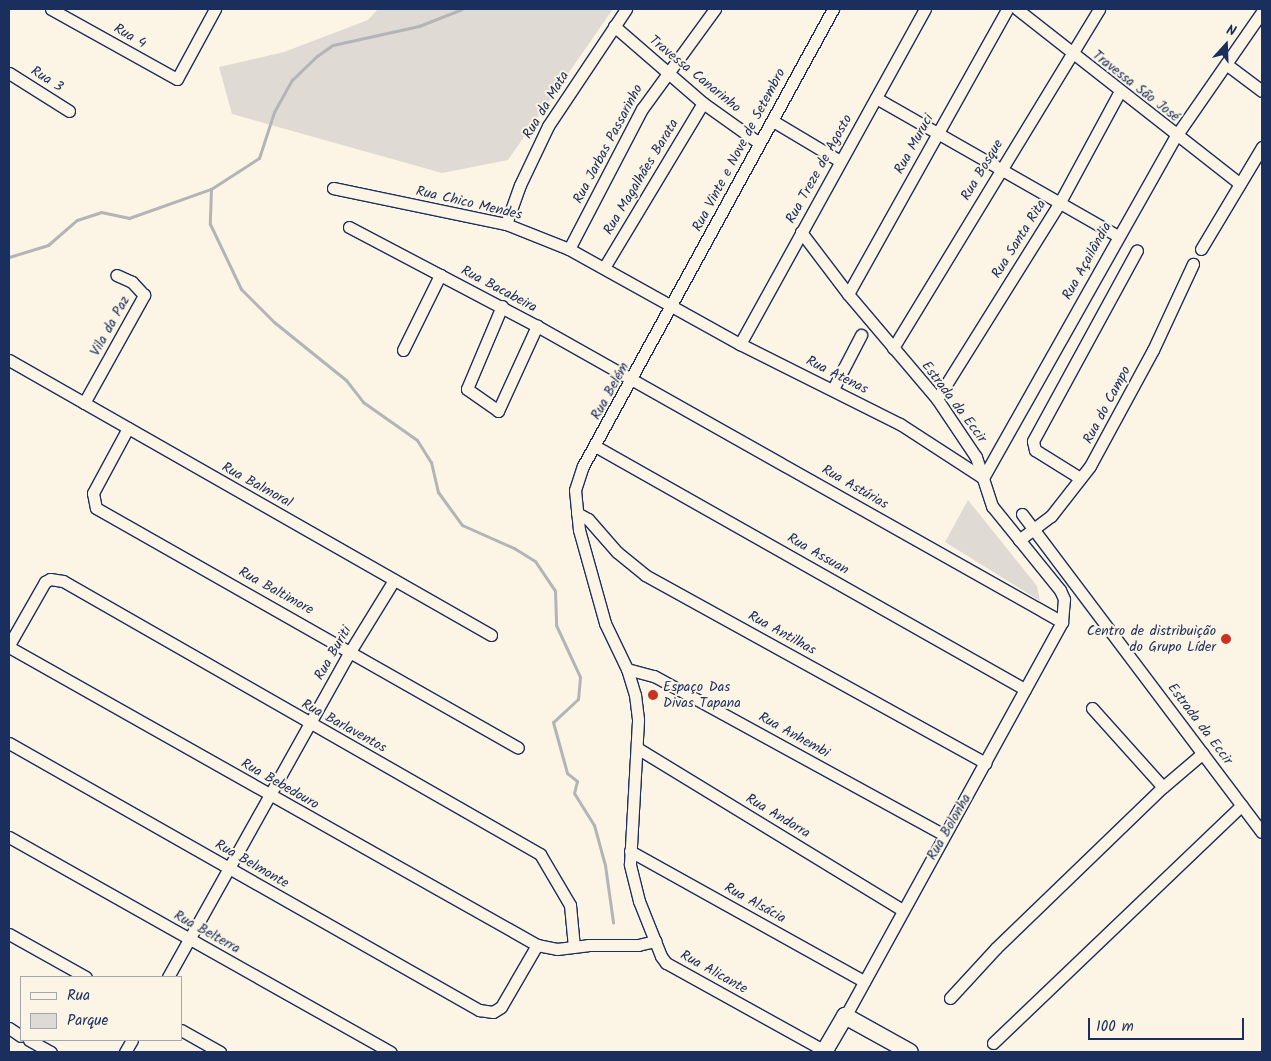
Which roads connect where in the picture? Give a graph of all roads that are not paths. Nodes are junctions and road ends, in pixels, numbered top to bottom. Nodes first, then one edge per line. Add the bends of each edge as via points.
1 (51, 9) edge
2 (215, 9) edge
3 (626, 9) edge
4 (715, 9) edge
5 (833, 9) edge
6 (924, 9) edge
7 (1007, 9) edge
8 (1016, 9) edge
9 (1099, 9) edge
10 (1262, 10) edge
11 (614, 26) junction
12 (1070, 53) junction
13 (1226, 64) junction
14 (9, 73) edge
15 (666, 73) junction
16 (1120, 91) junction
17 (1262, 91) edge
18 (876, 98) junction
19 (702, 103) junction
20 (68, 111) dead end
21 (773, 121) junction
22 (936, 134) junction
23 (1176, 136) junction
24 (759, 143) junction
25 (1262, 147) edge
26 (840, 161) junction
27 (1001, 168) junction
28 (1240, 184) junction
29 (333, 188) dead end
30 (1060, 202) junction
31 (506, 224) junction
32 (349, 228) dead end
33 (801, 232) junction
34 (1118, 236) junction
35 (570, 249) junction
36 (1201, 249) dead end
37 (1137, 250) dead end
38 (1193, 264) dead end
39 (605, 266) junction
40 (116, 275) dead end
41 (440, 275) junction
42 (848, 294) junction
43 (502, 306) junction
44 (672, 306) junction
45 (537, 326) junction
46 (861, 335) dead end
47 (740, 344) junction
48 (893, 348) junction
49 (403, 350) dead end
50 (9, 360) edge
51 (634, 379) junction
52 (833, 389) junction
53 (937, 399) junction
54 (84, 403) junction
55 (128, 428) junction
56 (595, 446) junction
57 (984, 478) junction
58 (1080, 478) junction
59 (577, 508) junction
60 (1022, 514) dead end
61 (1035, 530) junction
62 (1019, 540) junction
63 (394, 580) junction
64 (46, 582) joint
65 (1064, 599) joint
66 (1062, 622) junction
67 (491, 635) dead end
68 (9, 646) edge
69 (351, 650) junction
70 (627, 669) junction
71 (1025, 689) junction
72 (1092, 708) dead end
73 (310, 724) junction
74 (9, 743) edge
75 (518, 748) dead end
76 (637, 748) junction
77 (1203, 753) junction
78 (986, 763) junction
79 (1163, 787) junction
80 (271, 796) junction
81 (1242, 806) junction
82 (1262, 832) edge
83 (944, 835) junction
84 (9, 837) edge
85 (630, 851) junction
86 (230, 868) junction
87 (902, 910) junction
88 (9, 934) edge
89 (190, 940) junction
90 (656, 942) junction
91 (537, 945) junction
92 (574, 947) junction
93 (84, 976) edge
94 (169, 976) edge
95 (864, 981) junction
96 (950, 998) dead end
97 (845, 1016) junction
98 (9, 1028) edge
99 (182, 1031) edge
100 (20, 1035) edge
101 (31, 1041) edge
102 (131, 1041) edge
103 (993, 1044) dead end
104 (51, 1052) edge
105 (125, 1052) edge
106 (220, 1052) edge
107 (391, 1052) edge
108 (825, 1052) edge
109 (910, 1052) edge

1 - 2 street, Rua 4 via 177,79
3 - 11 street, Rua da Mata
4 - 15 street, Rua Jarbas Passarinho
5 - 21 street, Rua Vinte e Nove de Setembro
6 - 18 street, Rua Treze de Agosto
7 - 22 street, Rua Muruci
8 - 12 street, Travessa São José
9 - 12 street, Rua Bosque
10 - 13 street
11 - 15 street, Travessa Canarinho
11 - 31 street, Rua da Mata via 548,126
12 - 16 street, Travessa São José
12 - 27 street, Rua Bosque
13 - 17 street
13 - 23 street, Rua Açailândia
14 - 20 street, Rua 3
15 - 19 street, Travessa Canarinho
15 - 35 street, Rua Jarbas Passarinho via 642,109
16 - 23 street, Travessa São José
16 - 30 street, Rua Santa Rita
18 - 22 street
18 - 26 street, Rua Treze de Agosto
19 - 24 street, Travessa Canarinho
19 - 39 street, Rua Magalhães Barata
21 - 24 street, Rua Vinte e Nove de Setembro
21 - 26 street
22 - 27 street
22 - 42 street, Rua Muruci
23 - 28 street, Travessa São José
23 - 34 street, Rua Açailândia
24 - 44 street, Rua Vinte e Nove de Setembro
25 - 28 street
26 - 33 street, Rua Treze de Agosto
27 - 30 street
27 - 48 street, Rua Bosque
28 - 36 street
29 - 31 street, Rua Chico Mendes
30 - 34 street
30 - 53 street, Rua Santa Rita
31 - 35 street, Rua Chico Mendes
32 - 41 street, Rua Bacabeira
33 - 42 street, Estrada da Eccir
33 - 47 street, Rua Treze de Agosto
34 - 57 street, Rua Açailândia
35 - 39 street, Rua Chico Mendes
37 - 58 street via 1033,441 1036,450
38 - 58 street, Rua do Campo via 1116,420
39 - 44 street, Rua Chico Mendes
40 - 54 street, Vila da Paz via 132,282 144,295
41 - 43 street, Rua Bacabeira
41 - 49 street
42 - 48 street, Estrada da Eccir
43 - 45 street, Rua Bacabeira
43 - 45 street via 468,390 498,411
44 - 47 street, Rua Atenas
44 - 51 street, Rua Belém
45 - 51 street, Rua Bacabeira
46 - 52 street
47 - 52 street, Rua Atenas
48 - 53 street, Estrada da Eccir
50 - 54 street, Rua Balmoral
51 - 56 street, Rua Belém
51 - 66 street, Rua Astúrias
52 - 57 street, Rua Atenas via 900,424
53 - 57 street, Estrada da Eccir via 976,457
54 - 55 street, Rua Balmoral
55 - 63 street, Rua Balmoral
55 - 69 street, Rua Baltimore via 93,493 96,508
56 - 59 street, Rua Belém via 578,478
56 - 71 street, Rua Assuan
57 - 62 street, Estrada da Eccir via 992,506
58 - 61 street, Rua do Campo
59 - 70 street via 605,623
59 - 78 street, Rua Antilhas via 617,552 645,575
60 - 61 street, Estrada da Eccir
61 - 62 street, Rua do Campo
61 - 77 street, Estrada da Eccir
62 - 65 street, Estrada da Eccir via 1056,584
63 - 67 street, Rua Balmoral
63 - 69 street, Rua Buriti
64 - 68 street, Rua Bebedouro
64 - 73 street, Rua Barlaventos via 50,579 63,581
65 - 66 street, Rua Bolonha
66 - 71 street, Rua Bolonha
68 - 80 street, Rua Bebedouro
69 - 73 street, Rua Buriti
69 - 75 street, Rua Baltimore
70 - 76 street via 638,719
70 - 83 street, Rua Anhembi via 654,676
71 - 78 street, Rua Bolonha
72 - 79 street
73 - 80 street, Rua Buriti
73 - 92 street, Rua Barlaventos via 540,854 570,905
74 - 86 street, Rua Belmonte
76 - 85 street
76 - 87 street, Rua Andorra
77 - 79 street
77 - 81 street, Estrada da Eccir
78 - 83 street, Rua Bolonha
79 - 96 street via 996,948
80 - 86 street, Rua Buriti
80 - 91 street, Rua Bebedouro
81 - 82 street, Estrada da Eccir
81 - 103 street
83 - 87 street, Rua Bolonha
84 - 89 street, Rua Belterra
85 - 90 street, Rua Alicante via 637,893
85 - 95 street, Rua Alsácia
86 - 89 street, Rua Buriti
86 - 91 street, Rua Belmonte via 480,1010 493,1012 501,1008
87 - 95 street, Rua Bolonha
88 - 93 street
89 - 94 street, Rua Buriti
89 - 107 street, Rua Belterra
90 - 92 street
90 - 108 street, Rua Alicante via 666,962
91 - 92 street via 557,949
95 - 97 street, Rua Bolonha
97 - 108 street, Rua Bolonha
97 - 109 street
98 - 100 street
99 - 106 street
101 - 104 street
102 - 105 street

